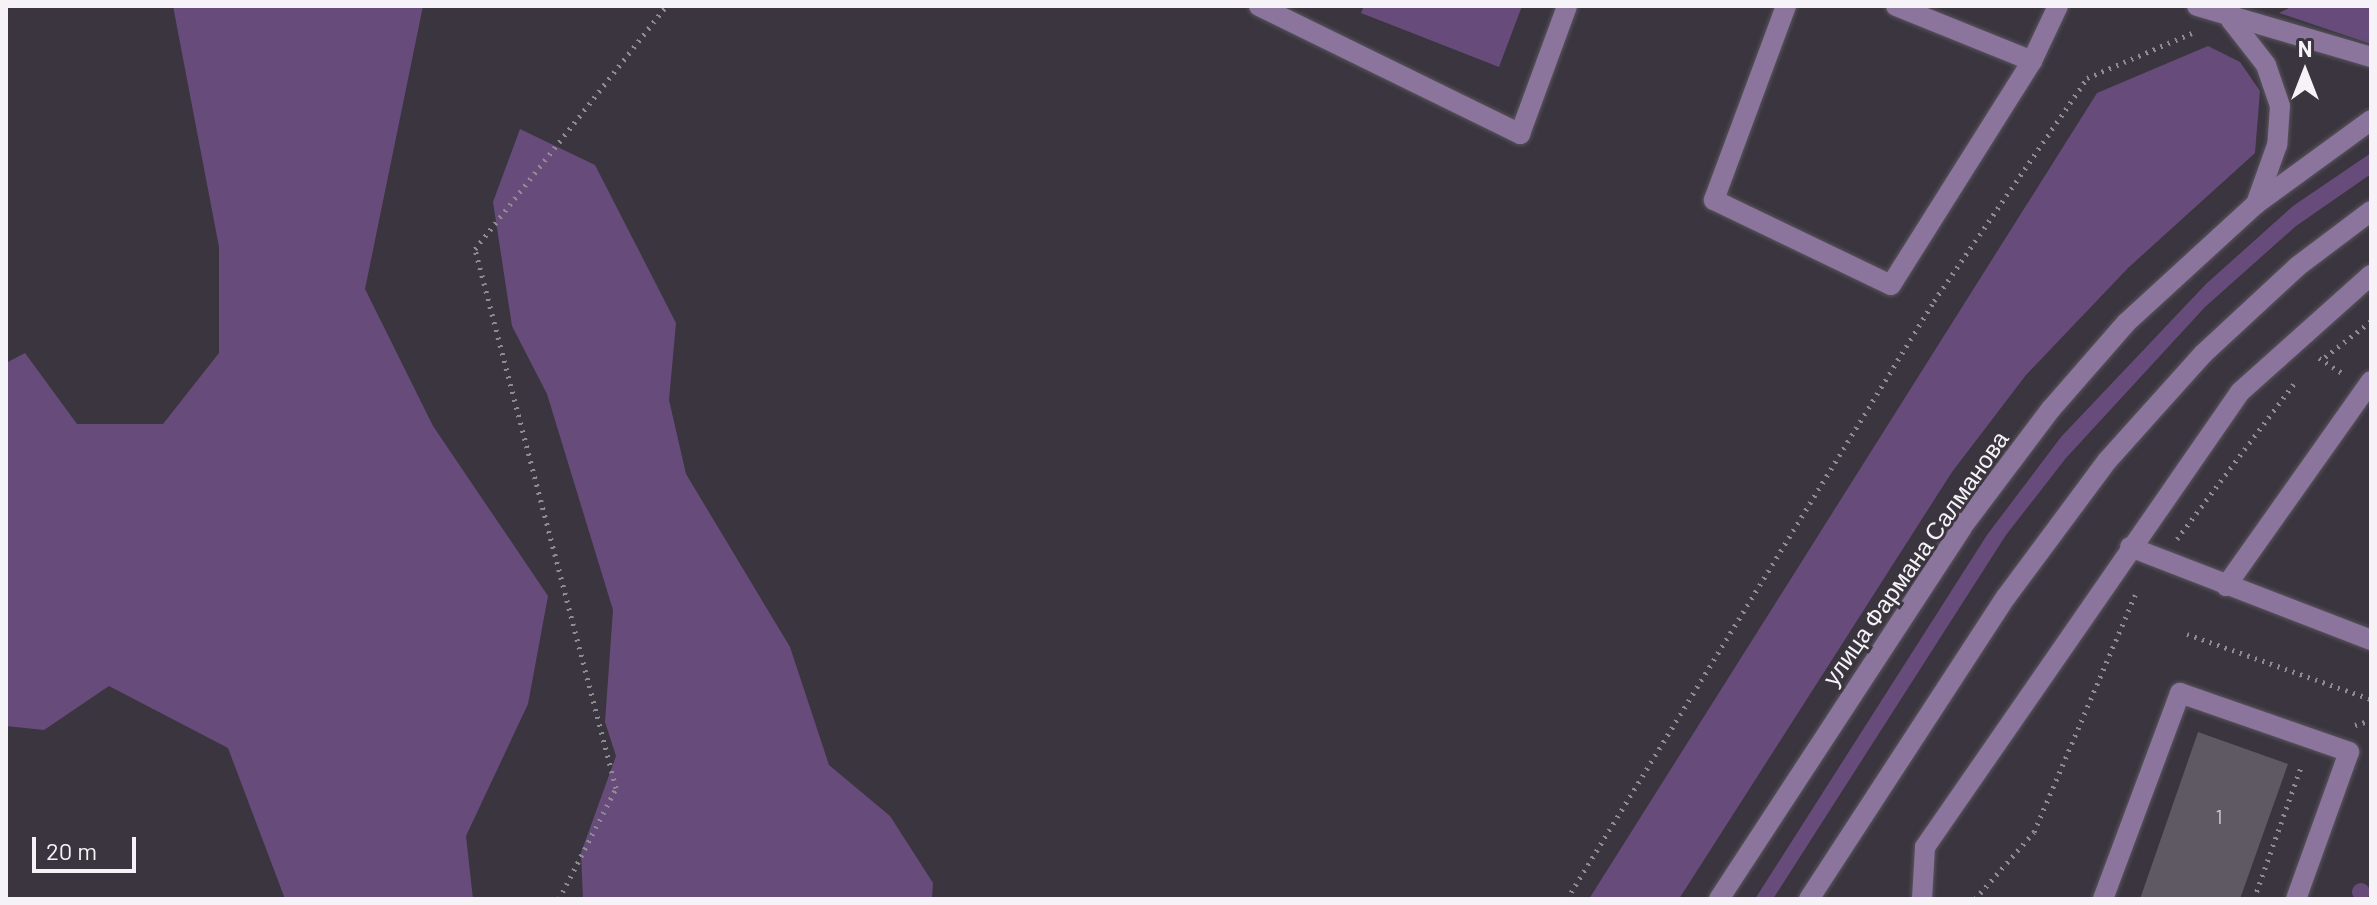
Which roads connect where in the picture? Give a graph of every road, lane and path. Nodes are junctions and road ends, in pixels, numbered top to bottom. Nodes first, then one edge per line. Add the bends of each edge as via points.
1 (666, 6) edge
2 (1259, 6) edge
3 (1567, 6) edge
4 (1786, 6) edge
5 (1896, 6) edge
6 (2058, 6) edge
7 (2200, 7) edge
8 (2231, 20) junction
9 (2371, 57) edge
10 (2032, 61) junction
11 (2371, 120) edge
12 (2256, 204) junction
13 (2371, 211) edge
14 (2371, 275) edge
15 (2371, 321) edge
16 (2296, 343) junction
17 (2322, 360) junction
18 (2310, 369) dead end
19 (2299, 378) dead end
20 (2366, 383) edge
21 (2130, 547) junction
22 (2161, 560) junction
23 (2226, 586) junction
24 (2187, 634) dead end
25 (2371, 640) edge
26 (2371, 699) edge
27 (2371, 720) edge
28 (2311, 738) junction
29 (559, 899) edge
30 (1567, 899) edge
31 (1719, 899) edge
32 (1809, 899) edge
33 (1922, 899) edge
34 (1975, 899) edge
35 (2103, 899) edge
36 (2254, 899) edge
37 (2296, 899) edge

1 - 29 path via 475,249 616,788
2 - 3 street via 1520,134
4 - 10 street via 1714,200 1891,285
5 - 10 street
6 - 10 street
7 - 8 street
7 - 30 path via 2189,39 2087,78 1934,301
8 - 9 street
8 - 12 street via 2266,65 2280,106 2277,145
11 - 12 street, улица Фармана Салманова
12 - 31 street, улица Фармана Салманова via 2126,323 2051,409 1962,527
13 - 32 street via 2298,266 2203,354 2107,461 2006,597
14 - 16 street
15 - 17 path
16 - 17 path
16 - 21 street via 2240,392
17 - 18 path
17 - 20 path
19 - 22 path
20 - 23 street
21 - 22 street
21 - 33 street via 1925,847
22 - 23 street
22 - 34 path via 2136,594 2034,832
23 - 25 street
24 - 26 path
27 - 28 path
28 - 35 street via 2180,693
28 - 36 path
28 - 37 street via 2349,752

